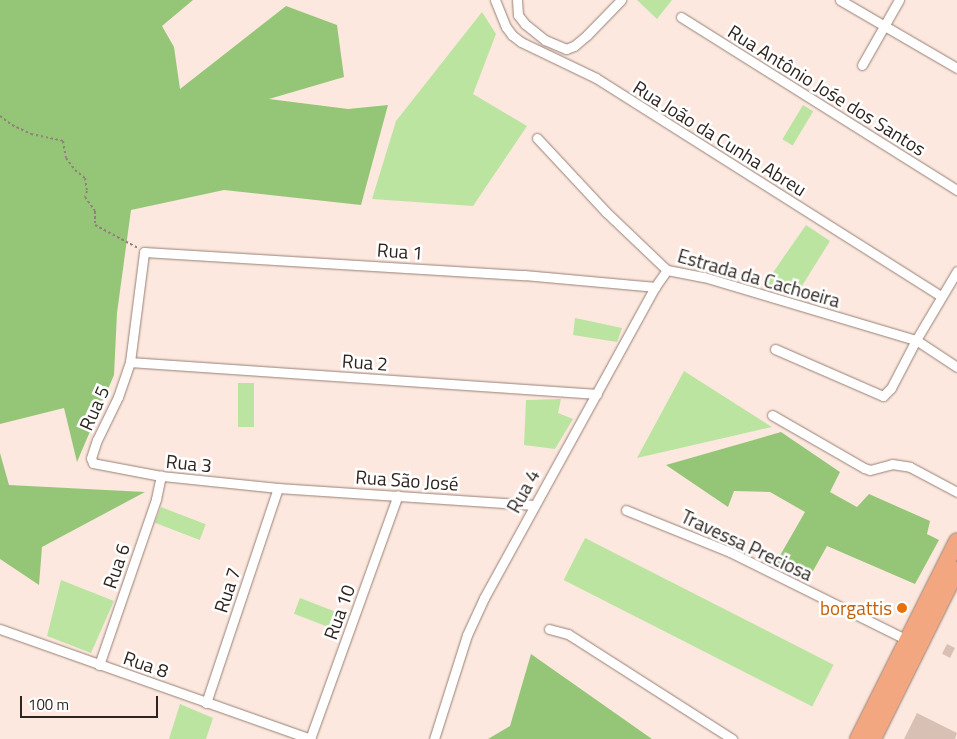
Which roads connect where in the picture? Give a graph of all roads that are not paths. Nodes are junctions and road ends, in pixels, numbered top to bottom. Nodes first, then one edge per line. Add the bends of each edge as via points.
1 (495, 0) edge
2 (517, 0) edge
3 (621, 0) edge
4 (840, 0) edge
5 (899, 0) edge
6 (681, 17) dead end
7 (884, 25) junction
8 (545, 40) junction
9 (539, 49) junction
10 (862, 65) dead end
11 (957, 68) edge
12 (537, 138) dead end
13 (957, 190) edge
14 (667, 270) junction
15 (957, 272) edge
16 (655, 287) junction
17 (941, 296) junction
18 (916, 340) junction
19 (775, 349) dead end
20 (130, 362) junction
21 (957, 367) edge
22 (597, 394) junction
23 (772, 416) dead end
24 (96, 465) joint
25 (161, 476) junction
26 (278, 488) junction
27 (957, 492) edge
28 (398, 495) junction
29 (534, 505) junction
30 (626, 510) dead end
31 (957, 541) edge
32 (957, 570) edge
33 (0, 629) edge
34 (549, 629) dead end
35 (907, 640) junction
36 (99, 665) junction
37 (206, 703) junction
38 (310, 739) edge
39 (434, 739) edge
40 (732, 739) edge
41 (858, 739) edge
42 (873, 739) edge

1 - 9 street, Rua João da Cunha Abreu via 512,35
2 - 8 street via 518,15
3 - 8 street via 574,46 566,49
4 - 7 street
5 - 7 street
6 - 13 street, Rua Antônio Jośe dos Santos
7 - 10 street
7 - 11 street
8 - 9 street
9 - 17 street, Rua João da Cunha Abreu via 596,78
12 - 14 street, Estrada da Cachoeira via 606,212
14 - 16 street, Rua 4
14 - 18 street, Estrada da Cachoeira via 704,277
15 - 17 street
16 - 20 street, Rua 1 via 524,274 144,252
16 - 22 street, Rua 4
17 - 18 street
18 - 19 street via 891,388 883,396
18 - 21 street, Estrada da Cachoeira
20 - 22 street, Rua 2
20 - 24 street, Rua 5 via 94,450 91,460
22 - 29 street, Rua 4
23 - 27 street via 864,468 870,470 892,464 910,467
24 - 25 street, Rua 3
25 - 26 street, Rua 3
25 - 36 street, Rua 6
26 - 28 street, Rua São José
26 - 37 street, Rua 7
28 - 29 street, Rua São José
28 - 38 street, Rua 10
29 - 39 street, Rua 4 via 467,635
30 - 35 street, Travessa Preciosa via 730,552
31 - 35 highway
32 - 42 highway
33 - 36 street, Rua 8
34 - 40 street via 568,634
35 - 41 highway
36 - 37 street, Rua 8
37 - 38 street, Rua 8

